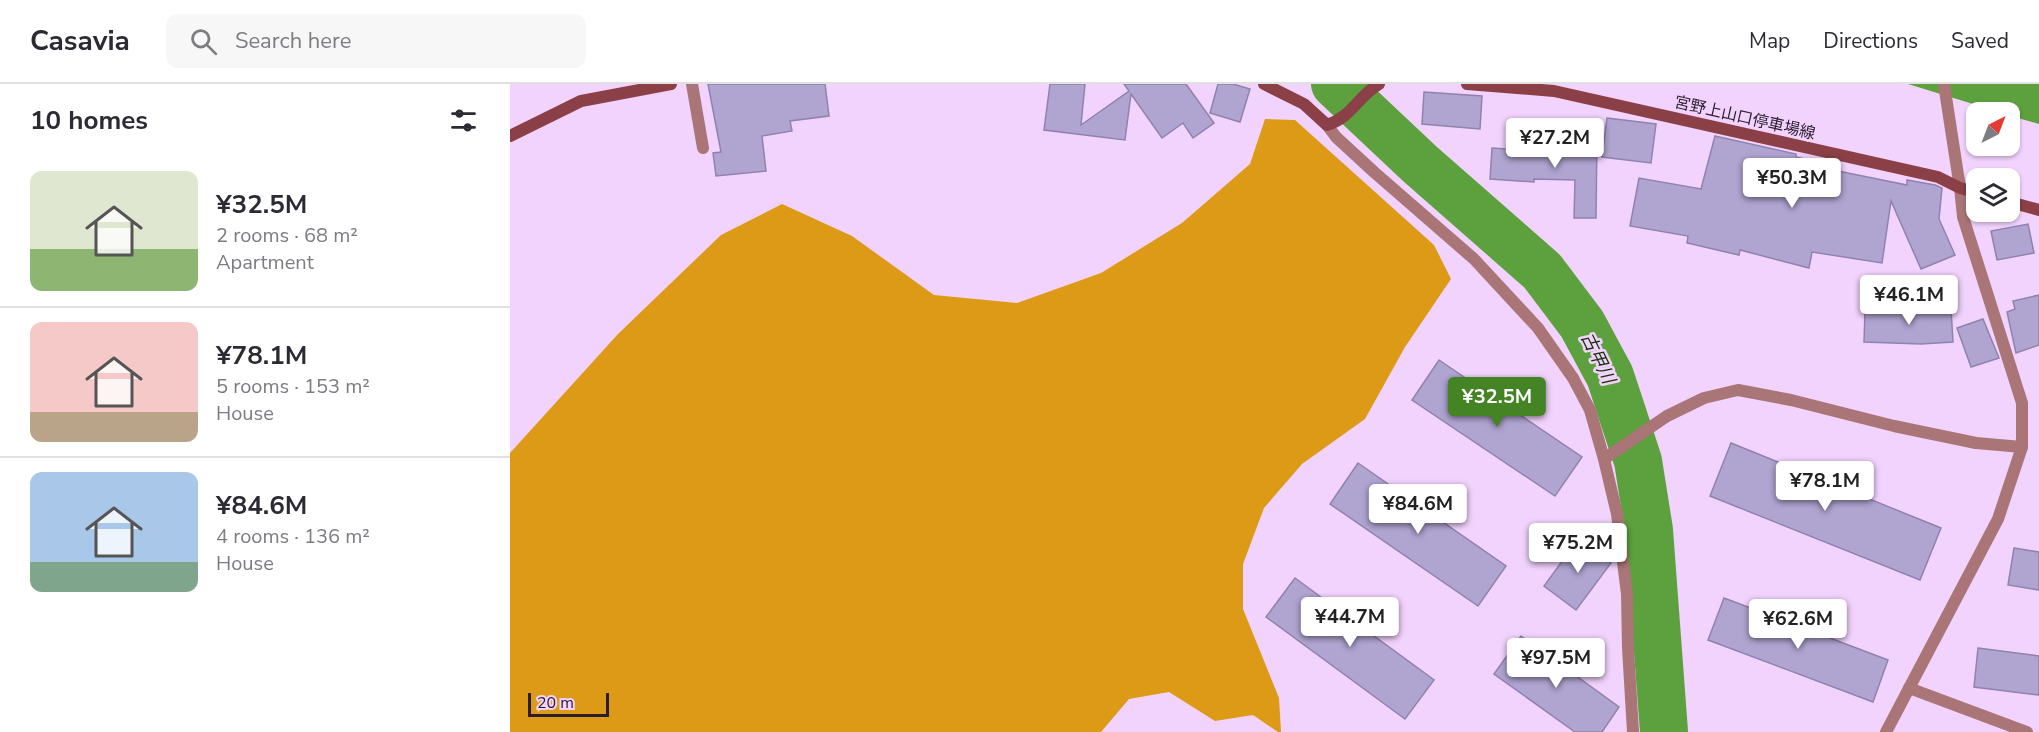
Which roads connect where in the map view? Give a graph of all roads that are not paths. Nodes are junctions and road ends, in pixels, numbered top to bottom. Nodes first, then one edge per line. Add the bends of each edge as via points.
1 (671, 84) edge
2 (692, 84) edge
3 (1263, 84) edge
4 (1467, 84) edge
5 (1944, 84) edge
6 (1375, 86) edge
7 (1327, 125) junction
8 (510, 136) edge
9 (703, 148) dead end
10 (1960, 188) junction
11 (1966, 190) edge
12 (2020, 205) edge
13 (2039, 210) edge
14 (2022, 447) junction
15 (1608, 456) junction
16 (1909, 688) junction
17 (1633, 732) edge
18 (1886, 732) edge
19 (2027, 732) edge

1 - 8 main road via 581,100
2 - 9 street
3 - 7 main road via 1304,104
4 - 10 main road, 宮野上山口停車場線 via 1554,91 1938,177
5 - 10 street
6 - 7 main road via 1340,121
7 - 15 street via 1374,172 1474,259 1538,328 1574,378
10 - 11 main road, 宮野上山口停車場線
10 - 14 street via 1963,217 2022,403
12 - 13 main road
14 - 15 street via 1976,443 1738,390 1704,398 1668,416
14 - 16 street via 1998,519
15 - 17 street via 1627,594
16 - 18 street
16 - 19 street

